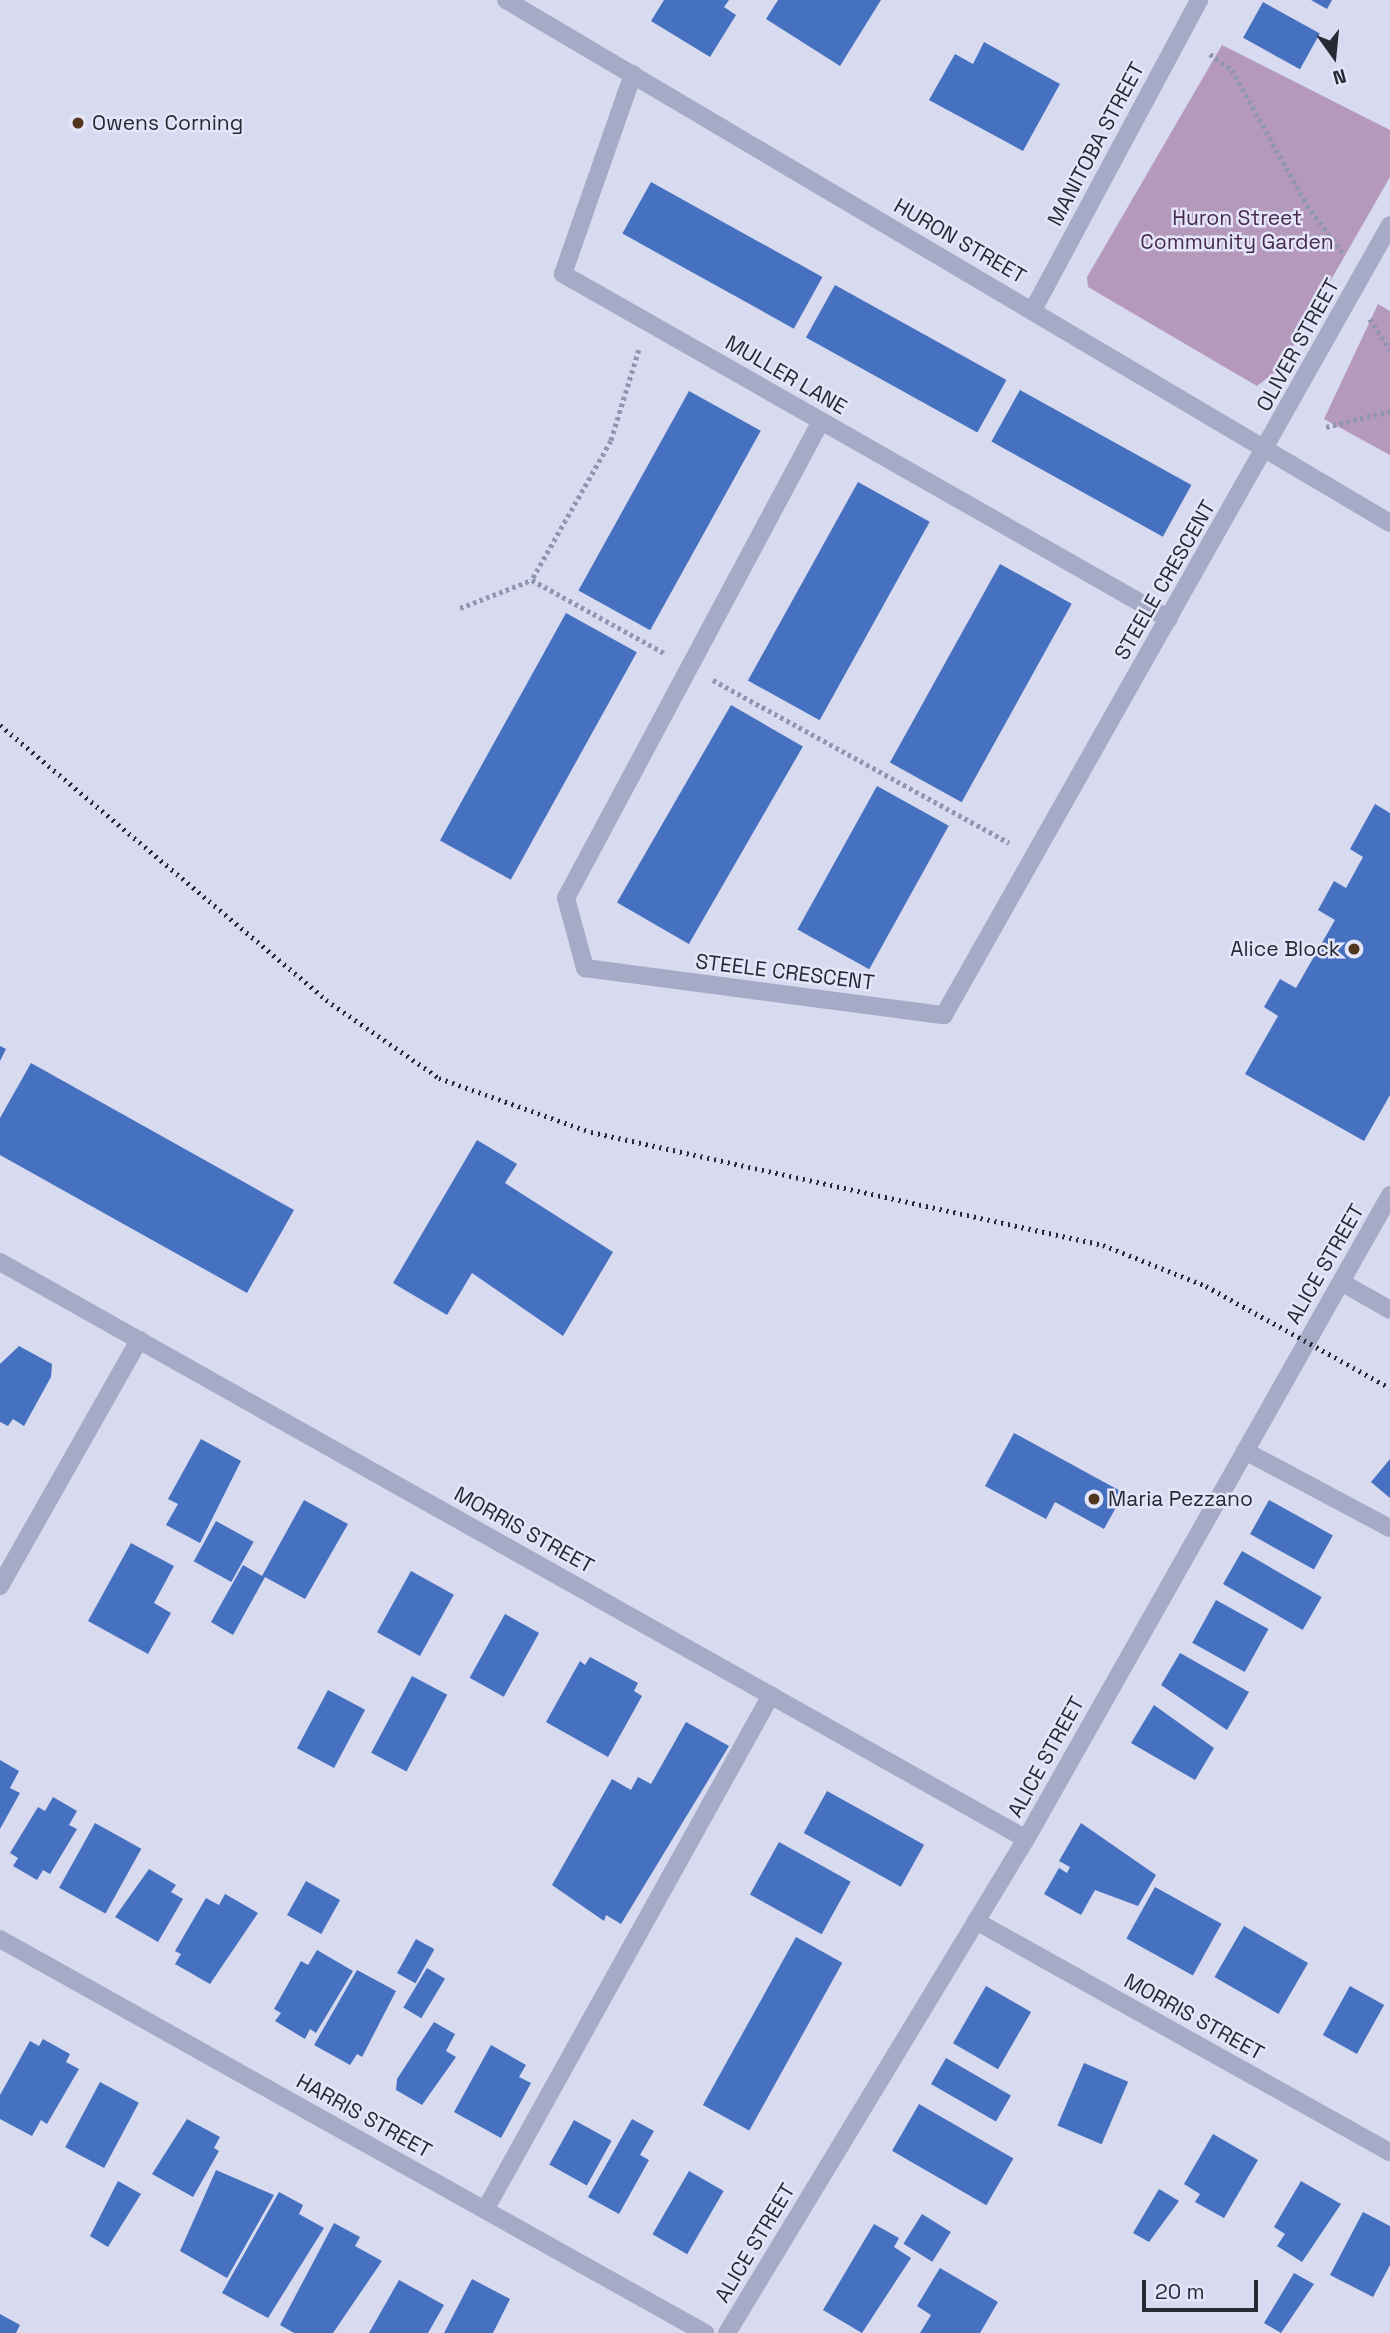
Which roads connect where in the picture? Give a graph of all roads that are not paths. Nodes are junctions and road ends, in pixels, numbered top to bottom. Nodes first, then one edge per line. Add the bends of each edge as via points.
1 (506, 0) edge
2 (1199, 0) edge
3 (633, 75) junction
4 (1390, 225) edge
5 (1033, 310) junction
6 (821, 421) junction
7 (1265, 450) junction
8 (1390, 523) edge
9 (1169, 619) junction
10 (1390, 1195) edge
11 (0, 1262) edge
12 (1341, 1282) junction
13 (1390, 1310) edge
14 (139, 1340) junction
15 (1245, 1451) junction
16 (1390, 1528) edge
17 (0, 1586) edge
18 (771, 1695) junction
19 (1026, 1839) junction
20 (976, 1921) junction
21 (0, 1939) edge
22 (1390, 2152) edge
23 (485, 2210) junction
24 (705, 2333) edge
25 (727, 2333) edge

1 - 3 street, HURON STREET
2 - 5 street, MANITOBA STREET
3 - 5 street, HURON STREET
3 - 6 street, MULLER LANE via 563,274
4 - 7 street, OLIVER STREET
5 - 7 street, HURON STREET
6 - 9 street, MULLER LANE
6 - 9 street, STEELE CRESCENT via 566,898 585,968 944,1015
7 - 8 street, HURON STREET
7 - 9 street, STEELE CRESCENT
10 - 12 street, ALICE STREET
11 - 14 street, MORRIS STREET
12 - 13 street
12 - 15 street, ALICE STREET
14 - 17 street
14 - 18 street, MORRIS STREET
15 - 16 street
15 - 19 street, ALICE STREET
18 - 19 street, MORRIS STREET
18 - 23 street
19 - 20 street, ALICE STREET
20 - 22 street, MORRIS STREET
20 - 25 street, ALICE STREET
21 - 23 street, HARRIS STREET
23 - 24 street, HARRIS STREET

